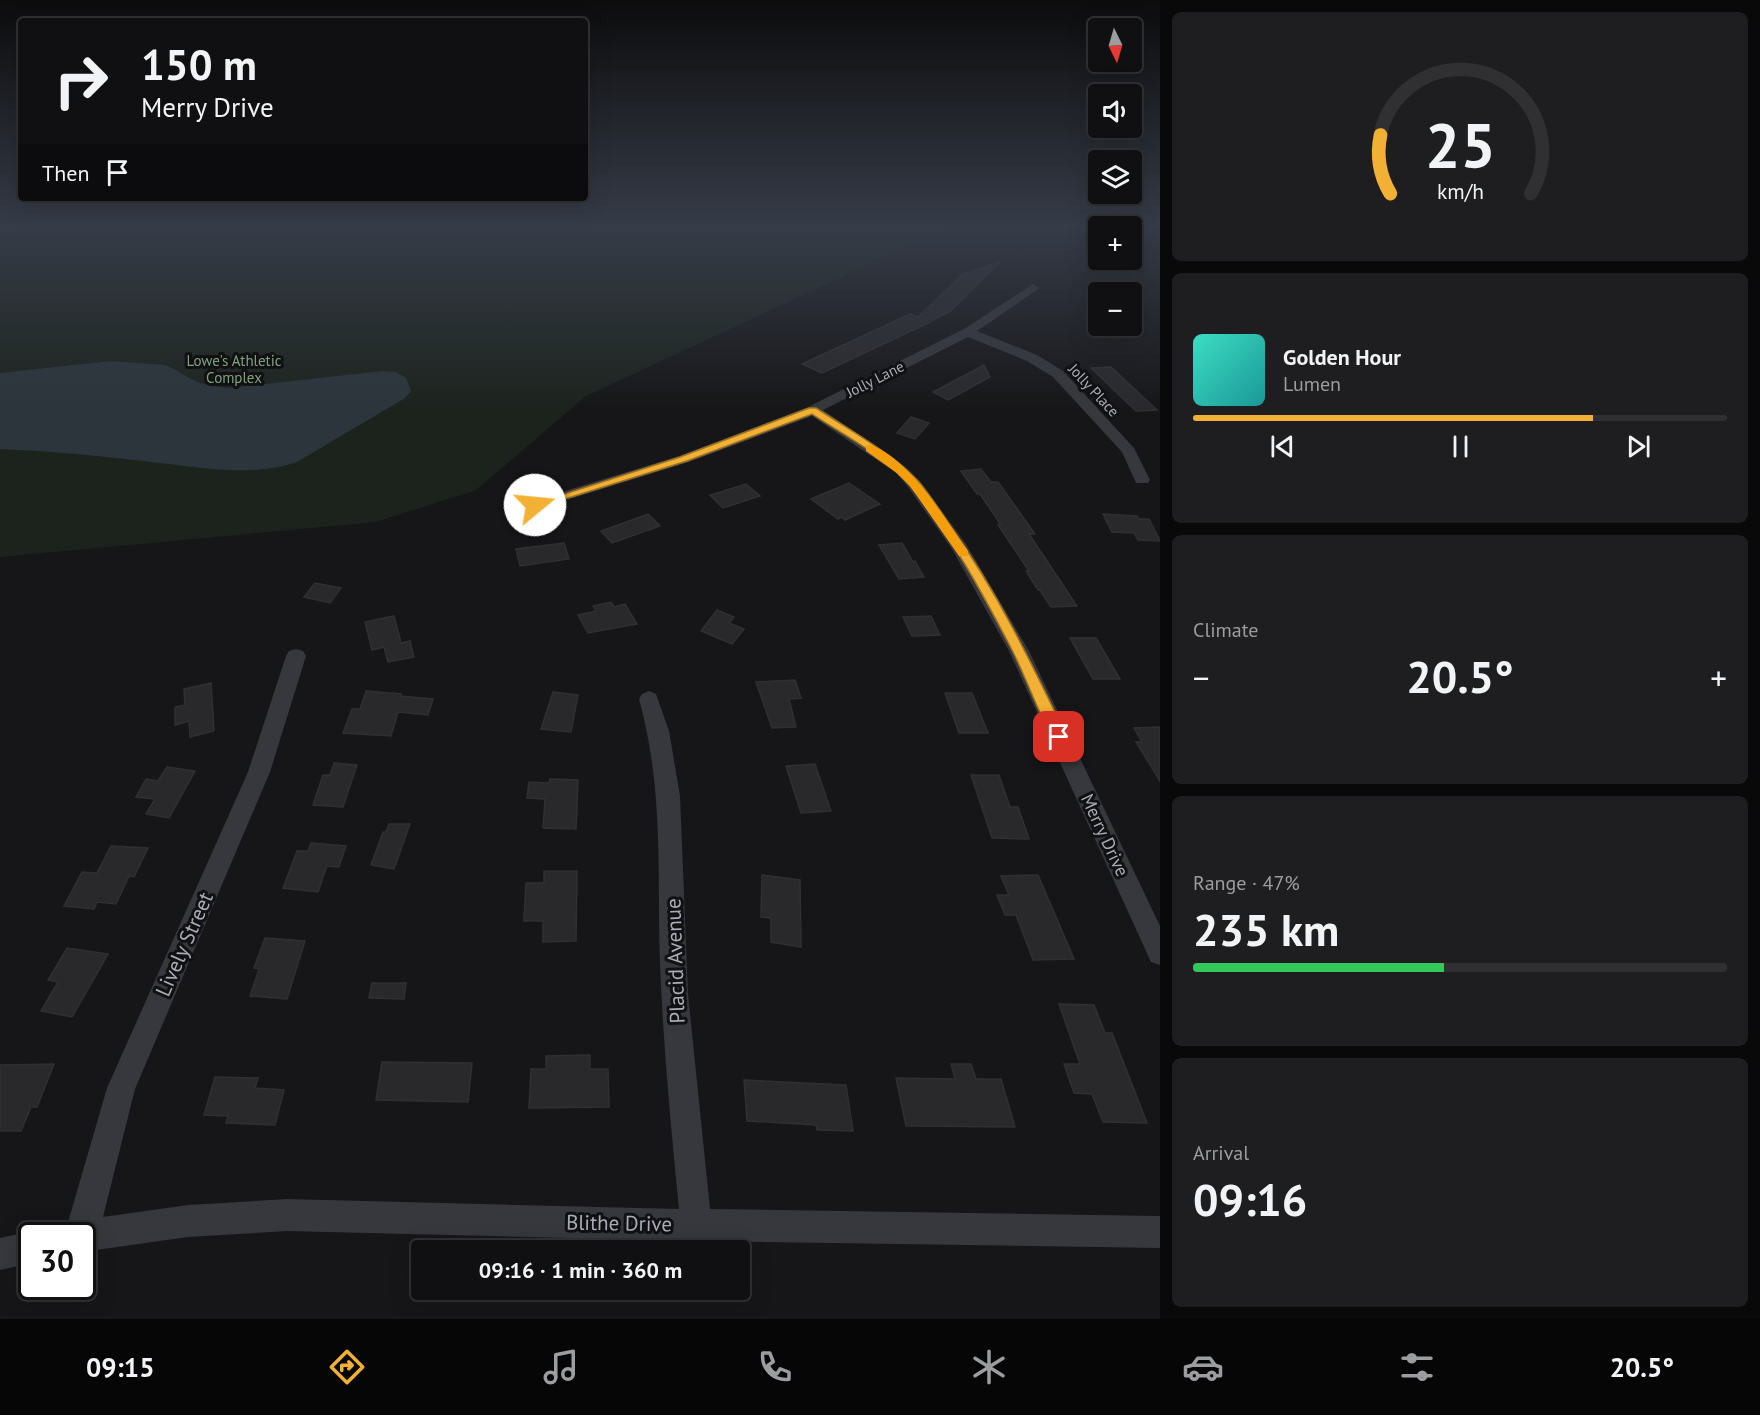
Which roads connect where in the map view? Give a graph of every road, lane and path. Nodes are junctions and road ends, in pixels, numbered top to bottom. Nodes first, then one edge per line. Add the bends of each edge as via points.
1 (1033, 288) dead end
2 (968, 332) junction
3 (813, 411) junction
4 (1142, 480) dead end
5 (535, 505) dead end
6 (296, 656) dead end
7 (649, 699) dead end
8 (1160, 953) edge
9 (85, 1222) edge
10 (696, 1225) junction
11 (1160, 1232) edge
12 (96, 1234) edge
13 (18, 1250) edge
14 (0, 1254) edge

1 - 2 street, Jolly Lane
2 - 3 street, Jolly Lane
2 - 4 street, Jolly Place via 1032,358 1058,374 1129,451
3 - 5 street, Jolly Lane via 684,459
3 - 8 street, Merry Drive via 901,470 960,548 1019,651
6 - 9 street, Lively Street via 259,772 121,1088
7 - 10 street, Placid Avenue via 668,777 678,1051
10 - 11 street, Blithe Drive
10 - 12 street, Blithe Drive via 287,1215 188,1221
13 - 14 street

